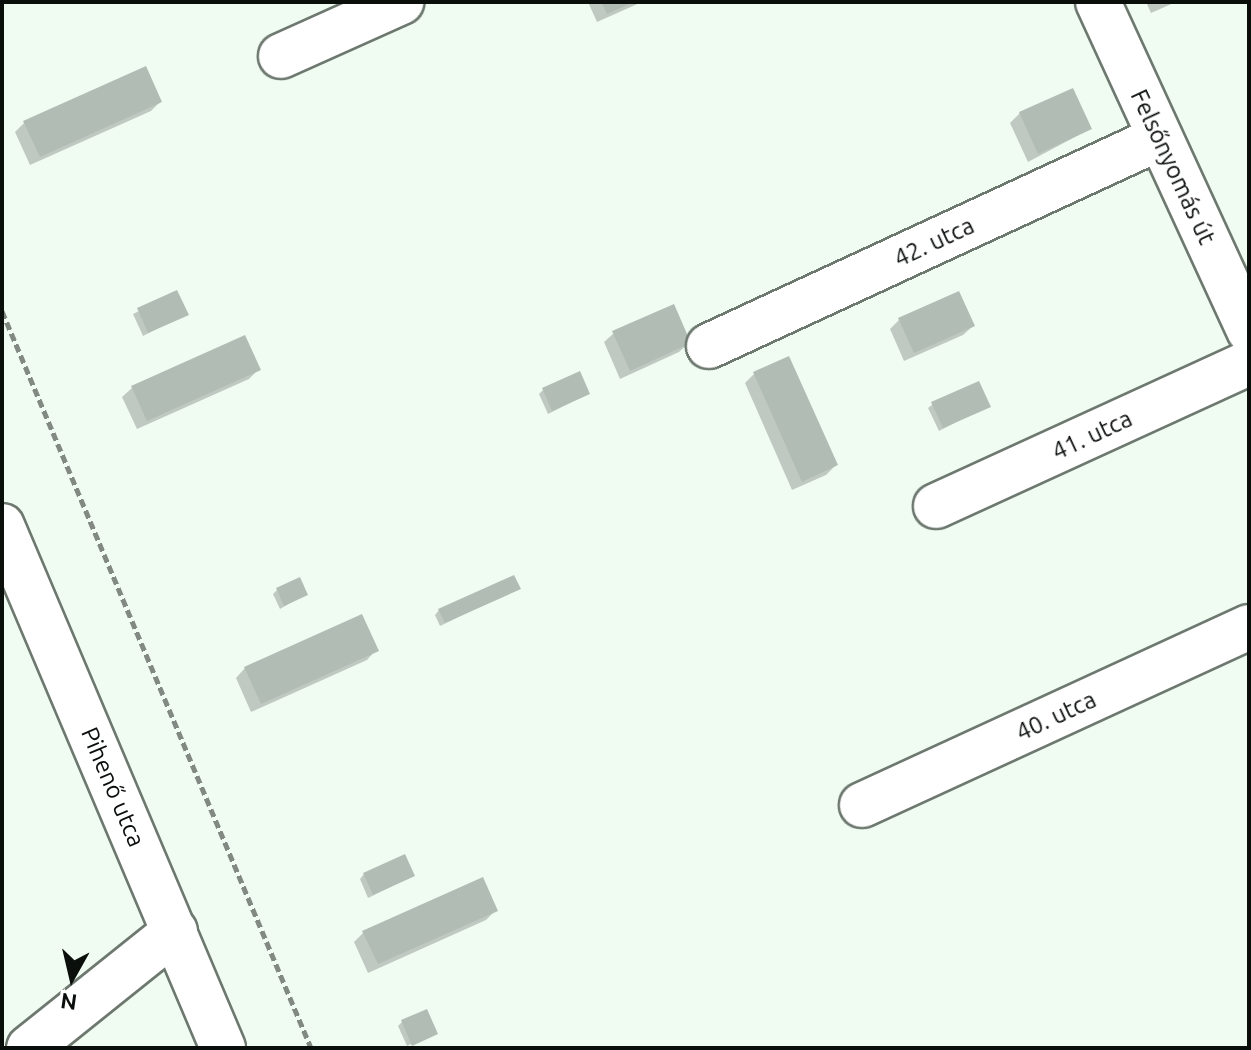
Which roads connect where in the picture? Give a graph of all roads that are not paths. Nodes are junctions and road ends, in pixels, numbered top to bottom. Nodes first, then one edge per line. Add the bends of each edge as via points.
1 (1098, 2) edge
2 (378, 6) edge
3 (281, 56) dead end
4 (1158, 139) junction
5 (1249, 331) edge
6 (709, 346) dead end
7 (1249, 363) edge
8 (936, 506) dead end
9 (2, 526) edge
10 (1249, 627) edge
11 (862, 805) dead end
12 (175, 931) junction
13 (29, 1048) edge
14 (223, 1048) edge

1 - 4 street, Felsőnyomás út
2 - 3 street
4 - 5 street, Felsőnyomás út
4 - 6 street, 42. utca
7 - 8 street, 41. utca
9 - 12 street, Pihenő utca
10 - 11 street, 40. utca
12 - 13 street
12 - 14 street, Pihenő utca

